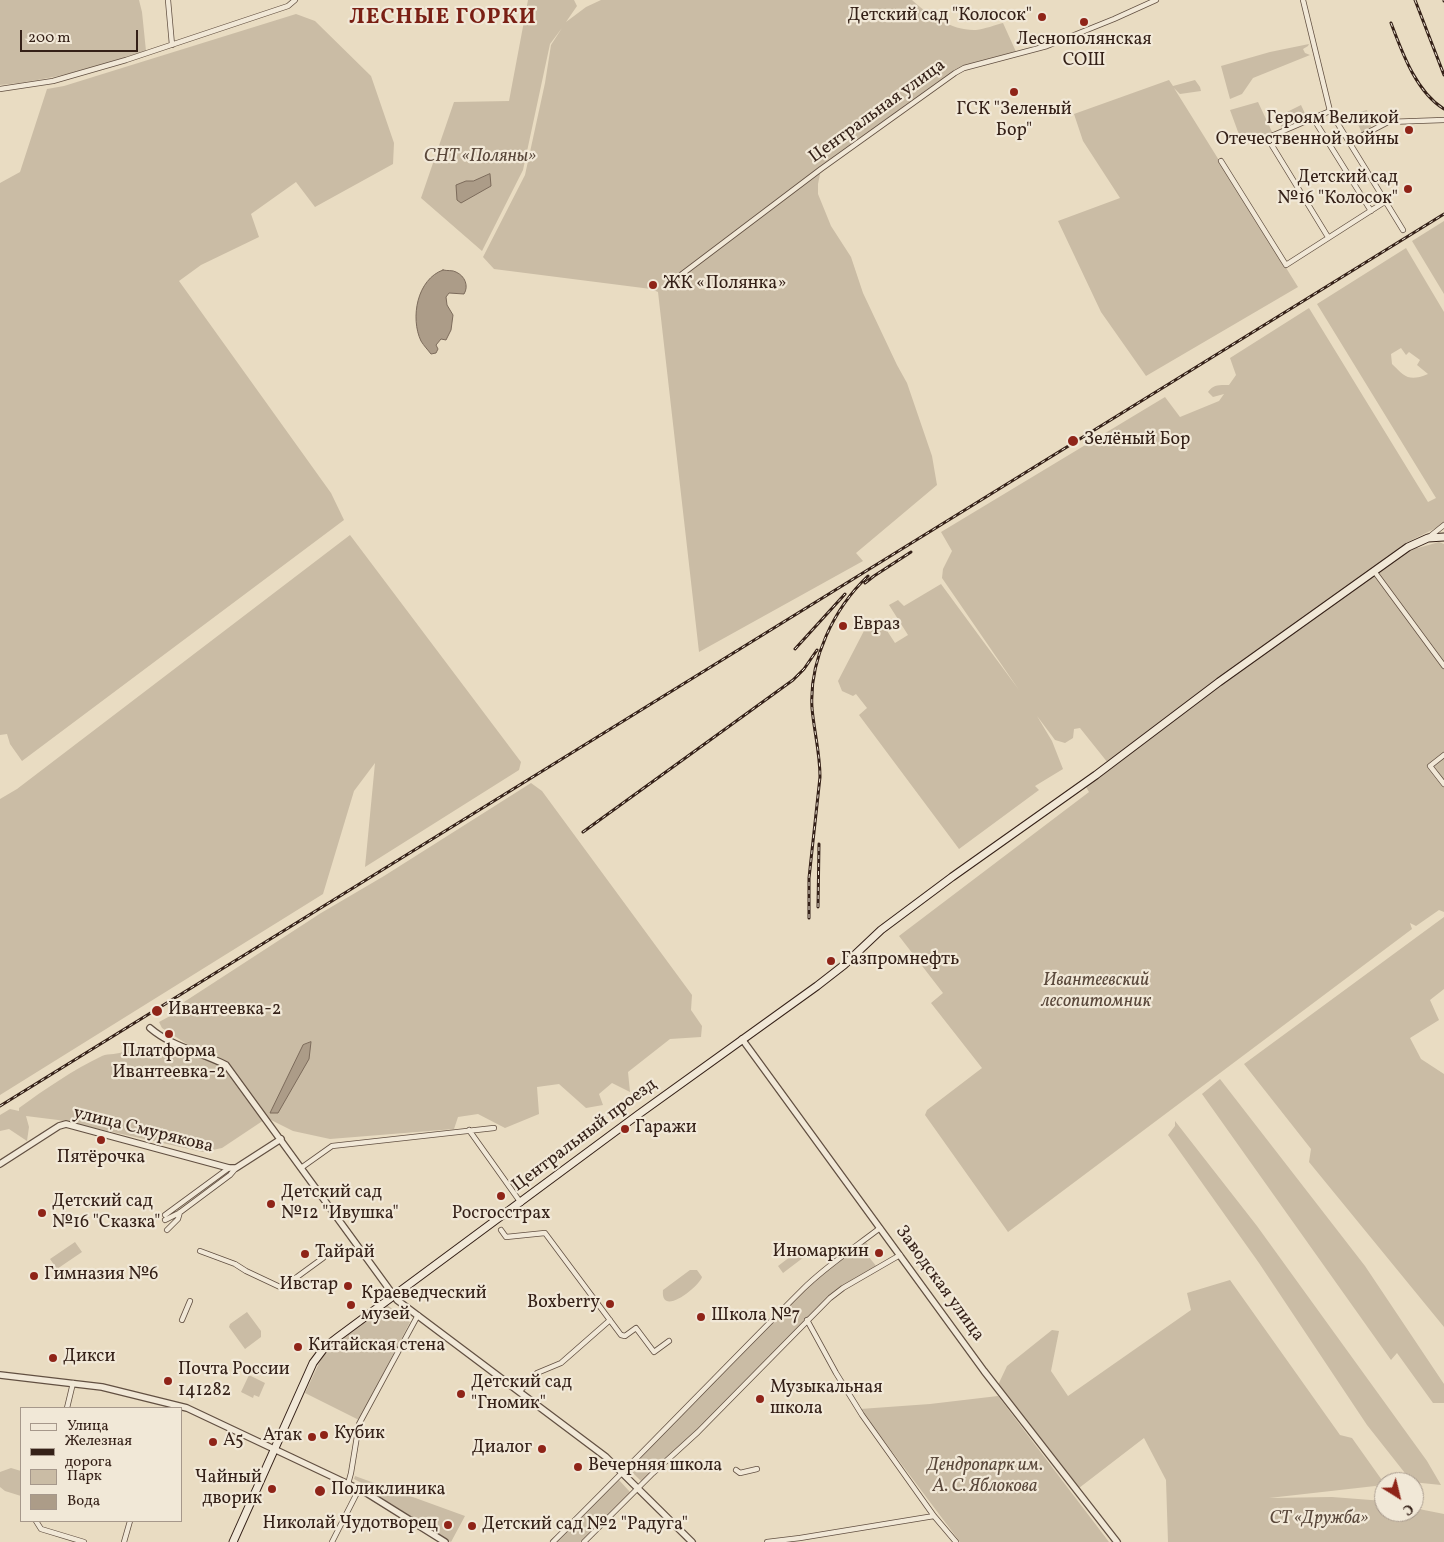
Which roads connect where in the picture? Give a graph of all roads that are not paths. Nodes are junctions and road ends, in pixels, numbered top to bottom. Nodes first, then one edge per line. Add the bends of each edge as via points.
1 (168, 0) edge
2 (295, 0) edge
3 (1156, 0) edge
4 (1303, 0) edge
5 (172, 45) junction
6 (0, 89) edge
7 (1330, 111) junction
8 (1313, 118) junction
9 (1444, 120) edge
10 (1268, 139) junction
11 (1350, 142) junction
12 (1255, 143) dead end
13 (1221, 161) dead end
14 (1386, 201) junction
15 (1371, 210) junction
16 (1404, 230) dead end
17 (1328, 237) junction
18 (669, 284) dead end
19 (1444, 525) edge
20 (1444, 537) edge
21 (1428, 538) junction
22 (1374, 571) junction
23 (1444, 666) edge
24 (1444, 755) edge
25 (1444, 784) edge
26 (150, 1028) dead end
27 (742, 1039) junction
28 (494, 1128) dead end
29 (469, 1130) junction
30 (281, 1140) junction
31 (0, 1164) edge
32 (232, 1168) junction
33 (301, 1168) junction
34 (521, 1203) junction
35 (180, 1212) junction
36 (880, 1228) junction
37 (167, 1230) dead end
38 (501, 1230) dead end
39 (200, 1251) dead end
40 (900, 1256) junction
41 (323, 1258) dead end
42 (393, 1296) junction
43 (190, 1301) dead end
44 (418, 1315) junction
45 (182, 1320) dead end
46 (610, 1320) junction
47 (807, 1320) junction
48 (670, 1341) dead end
49 (0, 1375) edge
50 (73, 1383) junction
51 (520, 1391) junction
52 (161, 1400) junction
53 (67, 1407) edge
54 (159, 1407) edge
55 (182, 1407) edge
56 (182, 1407) edge
57 (274, 1448) junction
58 (757, 1469) dead end
59 (736, 1470) dead end
60 (622, 1473) junction
61 (348, 1484) junction
62 (638, 1488) junction
63 (359, 1489) junction
64 (934, 1516) junction
65 (37, 1522) edge
66 (130, 1522) edge
67 (84, 1542) edge
68 (124, 1542) edge
69 (233, 1542) edge
70 (332, 1542) edge
71 (445, 1542) edge
72 (553, 1542) edge
73 (584, 1542) edge
74 (692, 1542) edge
75 (767, 1542) edge
76 (956, 1542) edge
77 (1117, 1542) edge

1 - 5 street
2 - 5 street via 288,6
3 - 18 street, Центральная улица via 1047,46 955,73
4 - 7 street
5 - 6 street via 53,81
7 - 8 street
7 - 11 street
8 - 10 street
8 - 15 street
9 - 11 street via 1388,122
10 - 12 street
10 - 17 street
11 - 14 street
13 - 17 street via 1286,265
14 - 15 street
14 - 16 street
15 - 17 street
19 - 21 street
20 - 21 main road
21 - 22 main road, Центральный проезд via 1408,547
22 - 23 street
22 - 27 main road, Центральный проезд via 952,877 881,930 825,980
24 - 25 street via 1430,766
26 - 30 street via 182,1048 226,1065
27 - 34 main road, Центральный проезд
27 - 36 street, Заводская улица
28 - 29 street
29 - 33 street via 332,1146
29 - 34 street
30 - 32 street
30 - 33 street
31 - 32 street, улица Смурякова via 66,1124
32 - 35 street via 230,1175
32 - 35 street via 165,1217
33 - 42 street
34 - 42 main road, Центральный проезд
35 - 37 street via 178,1220
36 - 40 street, Заводская улица
36 - 60 street via 831,1264 803,1290
38 - 46 street via 506,1237 545,1233
39 - 41 street via 235,1264 280,1287
40 - 47 street via 843,1288
40 - 77 street, Заводская улица via 984,1372
42 - 44 street
42 - 57 main road, Центральный проезд via 318,1355
43 - 45 street
44 - 51 street
44 - 61 street via 359,1424
46 - 48 street via 621,1335 625,1336 636,1328 654,1352
46 - 51 street via 561,1363 537,1373
47 - 62 street via 698,1432
47 - 64 street via 858,1408
49 - 50 street
50 - 52 street
50 - 53 street
51 - 60 street
52 - 54 street
52 - 56 street
55 - 57 street
57 - 61 street
57 - 69 main road, Центральный проезд
58 - 59 street via 740,1473
60 - 62 street
60 - 72 street
61 - 63 street
62 - 73 street
62 - 74 street
63 - 70 street
63 - 71 street
64 - 75 street
64 - 76 street
65 - 67 street via 41,1528
66 - 68 street

